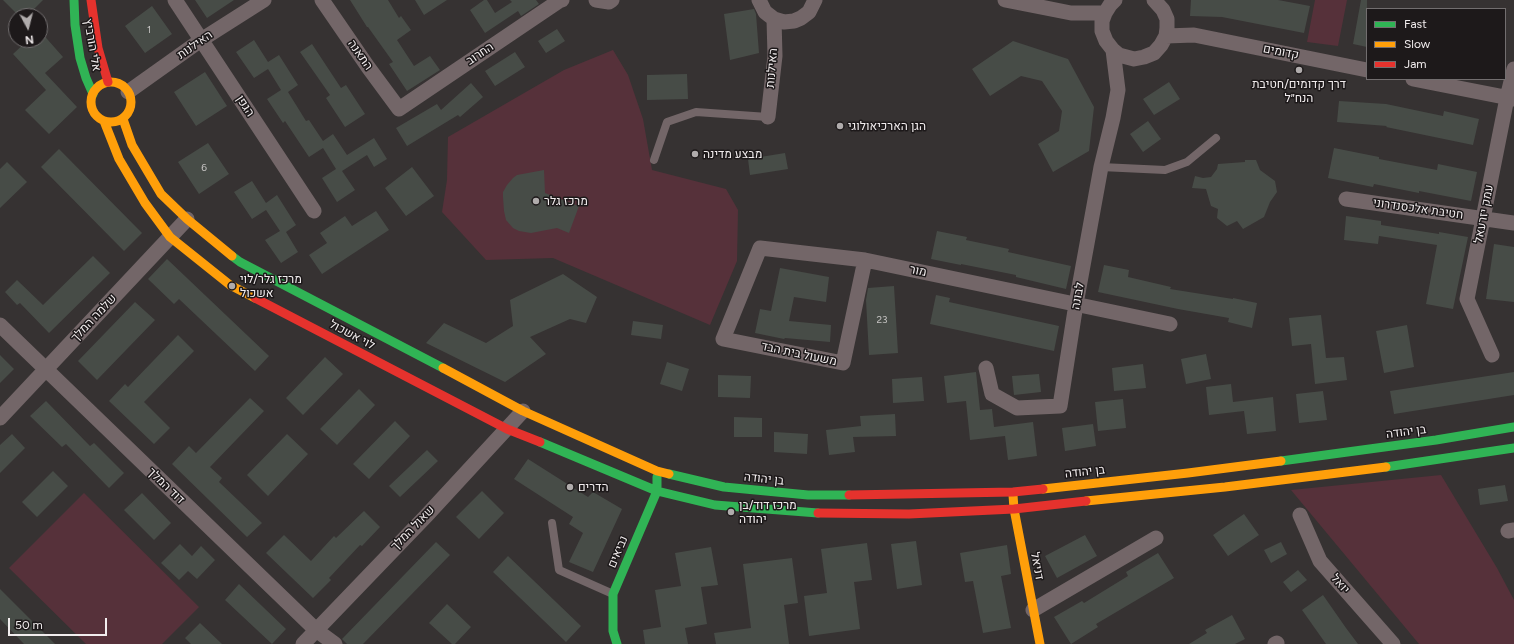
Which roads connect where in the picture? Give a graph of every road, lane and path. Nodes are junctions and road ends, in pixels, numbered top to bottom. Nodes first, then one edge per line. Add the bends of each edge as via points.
1 (74, 0) edge
2 (91, 0) edge
3 (175, 0) edge
4 (264, 0) edge
5 (322, 0) edge
6 (562, 0) edge
7 (596, 0) edge
8 (612, 0) edge
9 (759, 0) edge
10 (815, 0) edge
11 (1005, 0) edge
12 (1115, 0) edge
13 (1154, 0) edge
14 (1105, 12) junction
15 (1071, 13) junction
16 (774, 19) junction
17 (1167, 19) junction
18 (1102, 31) junction
19 (1194, 35) junction
20 (1166, 36) junction
21 (201, 40) junction
22 (1113, 50) junction
23 (1134, 59) junction
24 (1366, 70) edge
25 (1514, 70) edge
26 (1418, 80) edge
27 (108, 82) junction
28 (1118, 90) junction
29 (128, 92) junction
30 (92, 94) junction
31 (1510, 98) edge
32 (399, 109) joint
33 (768, 117) joint
34 (123, 119) junction
35 (104, 121) junction
36 (1216, 138) dead end
37 (654, 160) dead end
38 (1101, 167) junction
39 (1346, 199) dead end
40 (314, 211) dead end
41 (1483, 218) junction
42 (187, 219) junction
43 (1514, 223) edge
44 (170, 237) junction
45 (865, 260) junction
46 (1076, 304) junction
47 (1170, 324) dead end
48 (0, 325) edge
49 (723, 339) joint
50 (1492, 355) dead end
51 (986, 368) dead end
52 (45, 369) junction
53 (523, 411) junction
54 (0, 418) edge
55 (1514, 427) edge
56 (507, 429) junction
57 (1514, 448) edge
58 (657, 471) junction
59 (657, 490) junction
60 (1013, 492) junction
61 (1014, 509) junction
62 (1300, 515) dead end
63 (552, 523) dead end
64 (1156, 538) dead end
65 (612, 594) junction
66 (1033, 610) junction
67 (316, 630) junction
68 (303, 644) edge
69 (336, 644) edge
70 (617, 644) edge
71 (1040, 644) edge
72 (1393, 644) edge

1 - 30 street, אלי הורביץ via 80,58
2 - 27 street, אלי הורביץ via 98,48
3 - 21 street, הגפן
4 - 21 street, האילנות
5 - 32 street, התאנה
6 - 32 street, החרוב
7 - 8 street
9 - 16 street via 765,12
10 - 16 street via 809,12 801,18 784,22
11 - 15 street
12 - 14 street
13 - 17 street
14 - 15 street
14 - 18 street
15 - 18 street
16 - 33 street, האילנות via 775,56
17 - 19 street, קדומים
17 - 20 street
18 - 22 street via 1106,42
19 - 20 street, קדומים
19 - 24 street, קדומים
20 - 23 street via 1154,53
21 - 29 street, האילנות
21 - 40 street, הגפן
22 - 23 street via 1126,58
22 - 28 street, לבונה
23 - 28 street, לבונה
25 - 31 street, עמק יזרעאל
26 - 31 street
27 - 29 street via 120,84
27 - 30 street via 96,88
28 - 38 street, לבונה
29 - 34 street via 130,109
30 - 35 street via 91,107 98,118
31 - 41 street, עמק יזרעאל
33 - 37 lane via 696,112 667,122
34 - 35 street
34 - 42 street, לוי אשכול via 132,144 161,194
35 - 44 street, לוי אשכול via 119,159 145,204
36 - 38 lane via 1187,162 1165,170
38 - 46 street, לבונה
39 - 41 street, חטיבת אלכסנדרוני
41 - 43 street, חטיבת אלכסנדרוני
41 - 50 street, עמק יזרעאל via 1467,298
42 - 44 street, שלמה המלך
42 - 53 street, לוי אשכול via 240,262
44 - 52 street, שלמה המלך
44 - 56 street, לוי אשכול via 230,285
45 - 46 street, מור
45 - 49 street, מור via 760,248
45 - 49 street, משעול בית הבד via 843,363
46 - 47 street, מור
46 - 51 street, לבונה via 1060,406 1017,408 992,394
48 - 52 street, דוד המלך
52 - 54 street, שלמה המלך
52 - 67 street, דוד המלך
53 - 56 street, שאול המלך
53 - 58 street, לוי אשכול
55 - 60 street, בן יהודה via 1195,472
56 - 59 street, לוי אשכול
56 - 67 street, שאול המלך
57 - 61 street via 1225,487
58 - 59 street, נביאים
58 - 60 street, בן יהודה via 724,487 808,495
59 - 61 street via 714,505 810,513 910,514
59 - 65 street, נביאים
60 - 61 street, דניאל
61 - 66 street, דניאל
62 - 72 street, יואל via 1320,561
63 - 65 lane via 559,570
64 - 66 street
65 - 70 street, נביאים via 613,631
66 - 71 street, דניאל
67 - 68 street, שאול המלך
67 - 69 street, דוד המלך

